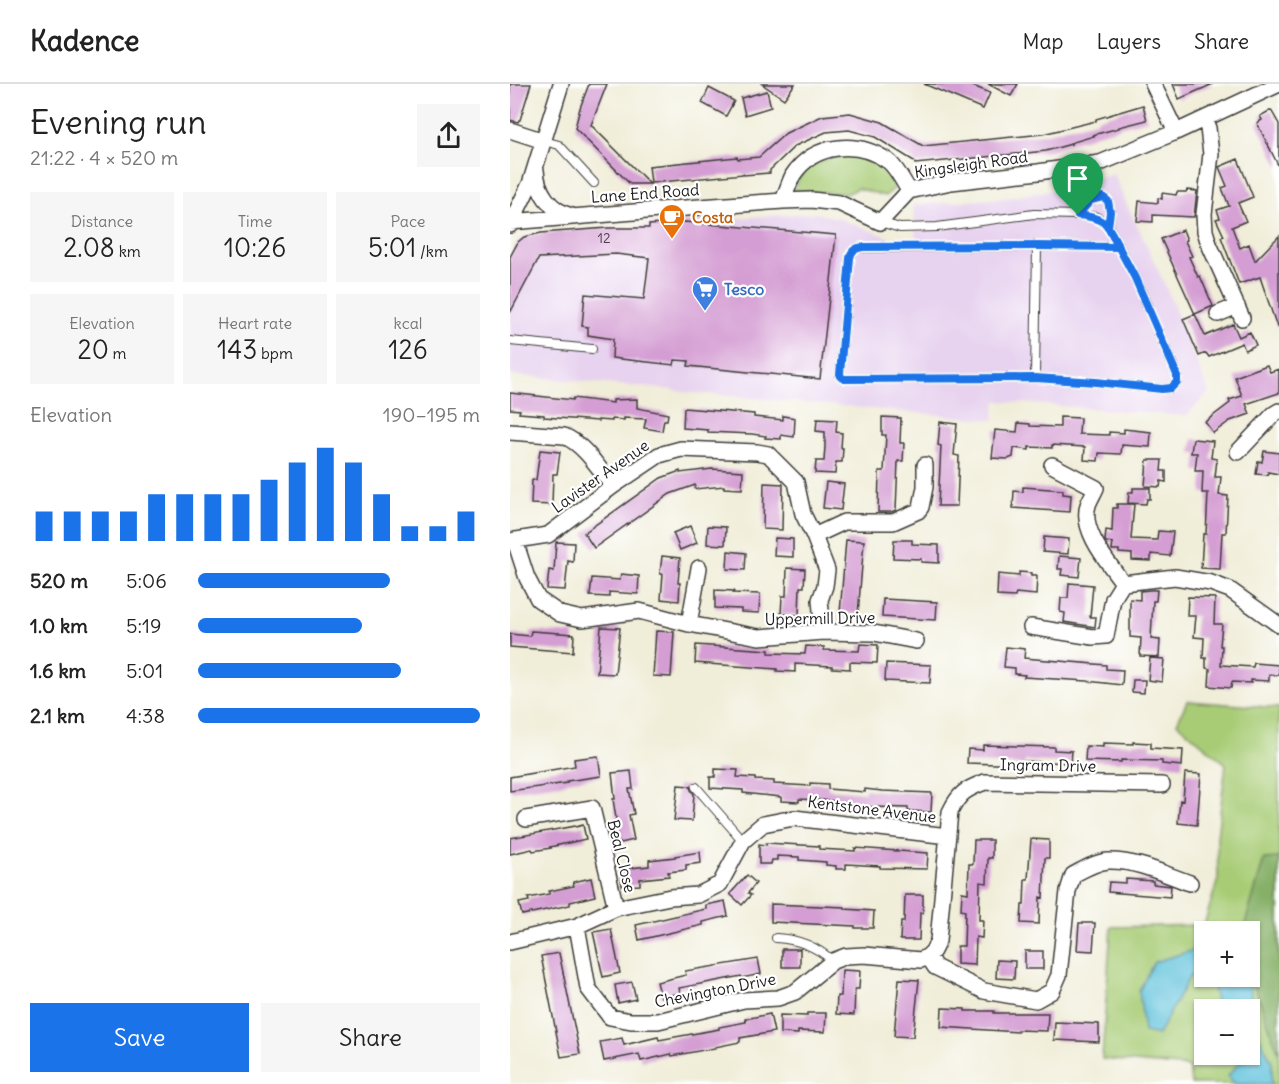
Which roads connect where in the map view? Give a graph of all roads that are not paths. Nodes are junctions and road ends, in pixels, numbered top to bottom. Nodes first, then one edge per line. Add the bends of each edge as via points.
1 (561, 84) edge
2 (1153, 84) edge
3 (1279, 84) edge
4 (1204, 120) junction
5 (510, 130) edge
6 (1176, 132) junction
7 (544, 141) junction
8 (536, 167) junction
9 (594, 183) dead end
10 (909, 191) junction
11 (783, 201) junction
12 (1078, 215) junction
13 (573, 216) junction
14 (880, 222) junction
15 (511, 223) edge
16 (1108, 227) junction
17 (1037, 246) junction
18 (1119, 247) junction
19 (1218, 314) dead end
20 (510, 341) edge
21 (592, 349) dead end
22 (1035, 378) junction
23 (1279, 411) edge
24 (510, 432) edge
25 (1238, 453) dead end
26 (926, 465) dead end
27 (1052, 465) dead end
28 (613, 486) junction
29 (814, 536) junction
30 (513, 541) edge
31 (699, 568) dead end
32 (1123, 583) junction
33 (689, 624) junction
34 (1279, 625) edge
35 (1030, 627) dead end
36 (823, 632) junction
37 (916, 641) dead end
38 (1162, 785) dead end
39 (696, 787) dead end
40 (526, 819) dead end
41 (948, 836) junction
42 (743, 841) junction
43 (1190, 883) dead end
44 (616, 908) junction
45 (577, 926) junction
46 (776, 938) dead end
47 (510, 942) edge
48 (928, 956) junction
49 (832, 961) junction

1 - 7 street
2 - 6 street
3 - 4 street, Kingsleigh Road
4 - 6 street, Kingsleigh Road
4 - 19 street via 1211,154 1205,231 1240,312
5 - 7 street
6 - 10 street, Kingsleigh Road via 1100,163
7 - 8 street
7 - 9 lane via 559,145
8 - 13 street via 537,182 551,205
8 - 15 street
10 - 11 street via 890,162 850,147 827,149 805,161 792,176
10 - 14 street, Kingsleigh Road
11 - 13 street, Lane End Road
11 - 14 street, Lane End Road via 839,203
12 - 14 lane via 1034,214 937,227 900,228
12 - 16 lane via 1097,217
12 - 16 lane via 1091,200 1103,197 1110,212
13 - 15 street, Lane End Road
16 - 18 lane
17 - 18 lane
17 - 22 lane
17 - 22 lane via 857,248 850,258 840,374 844,379
18 - 22 lane via 1177,382 1162,389
20 - 21 lane
23 - 25 street
24 - 28 street via 570,439
26 - 29 street via 918,511 893,522 844,522
27 - 32 street via 1096,488 1087,507 1089,529
28 - 29 street, Lavister Avenue via 659,455 681,449 768,454 796,482 803,514
28 - 30 street, Lavister Avenue via 548,536
29 - 36 street, Lavister Avenue via 826,570 820,600
30 - 33 street, Uppermill Drive via 538,599 560,614 582,619 639,611
31 - 33 street
32 - 34 street via 1174,577 1210,583 1230,590
32 - 35 street via 1113,599 1106,636
33 - 36 street, Uppermill Drive via 759,637
36 - 37 street, Uppermill Drive via 874,633
38 - 41 street, Ingram Drive via 985,782 968,788 956,799 950,812
39 - 42 lane
40 - 44 street, Beal Close via 592,808
41 - 42 street, Kentstone Avenue via 794,818 763,824
41 - 48 street, Ingram Drive via 938,942
42 - 44 street, Kentstone Avenue via 720,884 698,895
43 - 48 street via 1132,863 1107,861 1074,874 1068,891 1059,975 1052,992 1036,1000 984,991 935,967
44 - 45 street, Kentstone Avenue
45 - 47 street, Kentstone Avenue
45 - 49 street, Chevington Drive via 588,988 610,1017 631,1021 657,1021 744,1000 778,998 795,992
46 - 49 lane via 796,940
48 - 49 street, Chevington Drive via 921,960 855,955

